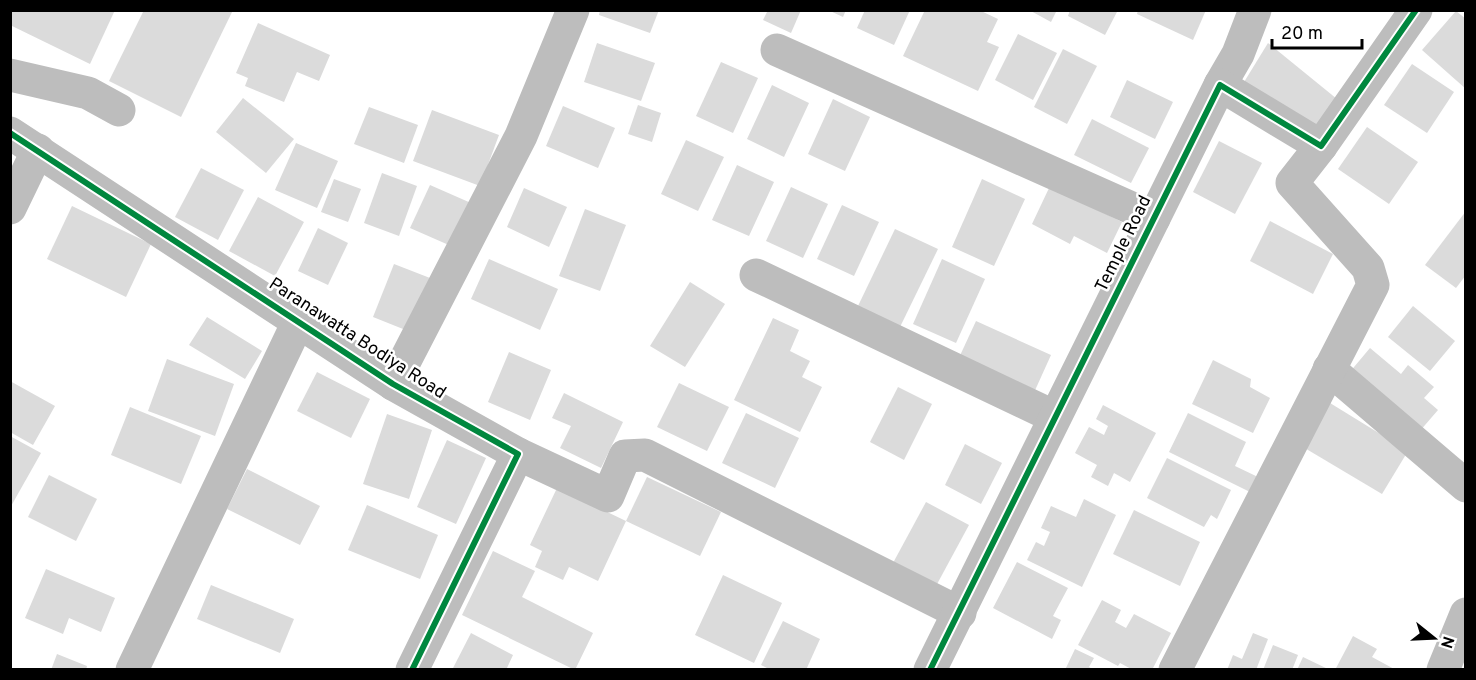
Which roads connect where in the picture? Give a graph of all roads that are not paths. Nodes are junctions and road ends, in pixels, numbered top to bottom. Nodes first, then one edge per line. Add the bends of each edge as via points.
1 (573, 10) edge
2 (1255, 10) edge
3 (1416, 10) edge
4 (777, 50) dead end
5 (10, 75) edge
6 (1220, 85) junction
7 (119, 111) dead end
8 (24, 142) edge
9 (1321, 146) junction
10 (10, 208) edge
11 (1154, 218) junction
12 (756, 275) dead end
13 (299, 320) junction
14 (1329, 369) junction
15 (393, 384) junction
16 (1055, 417) junction
17 (518, 454) junction
18 (1466, 486) edge
19 (960, 613) junction
20 (1466, 614) edge
21 (132, 669) edge
22 (411, 669) edge
23 (930, 669) edge
24 (1175, 669) edge
25 (1443, 669) edge

1 - 15 street via 521,135
2 - 6 street, Temple Road via 1238,54
3 - 9 street
4 - 11 street
5 - 7 street via 87,93
6 - 9 street
6 - 11 street, Temple Road
8 - 10 street
8 - 13 street, Paranawatta Bodiya Road
9 - 14 street via 1292,183 1368,268 1373,285
11 - 16 street, Temple Road
12 - 16 street
13 - 15 street, Paranawatta Bodiya Road
13 - 21 street
14 - 18 street
14 - 24 street
15 - 17 street, Paranawatta Bodiya Road
16 - 19 street, Temple Road
17 - 19 street, Paranawatta Bodiya Road via 608,496 625,456 645,455
17 - 22 street
19 - 23 street, Temple Road
20 - 25 street

